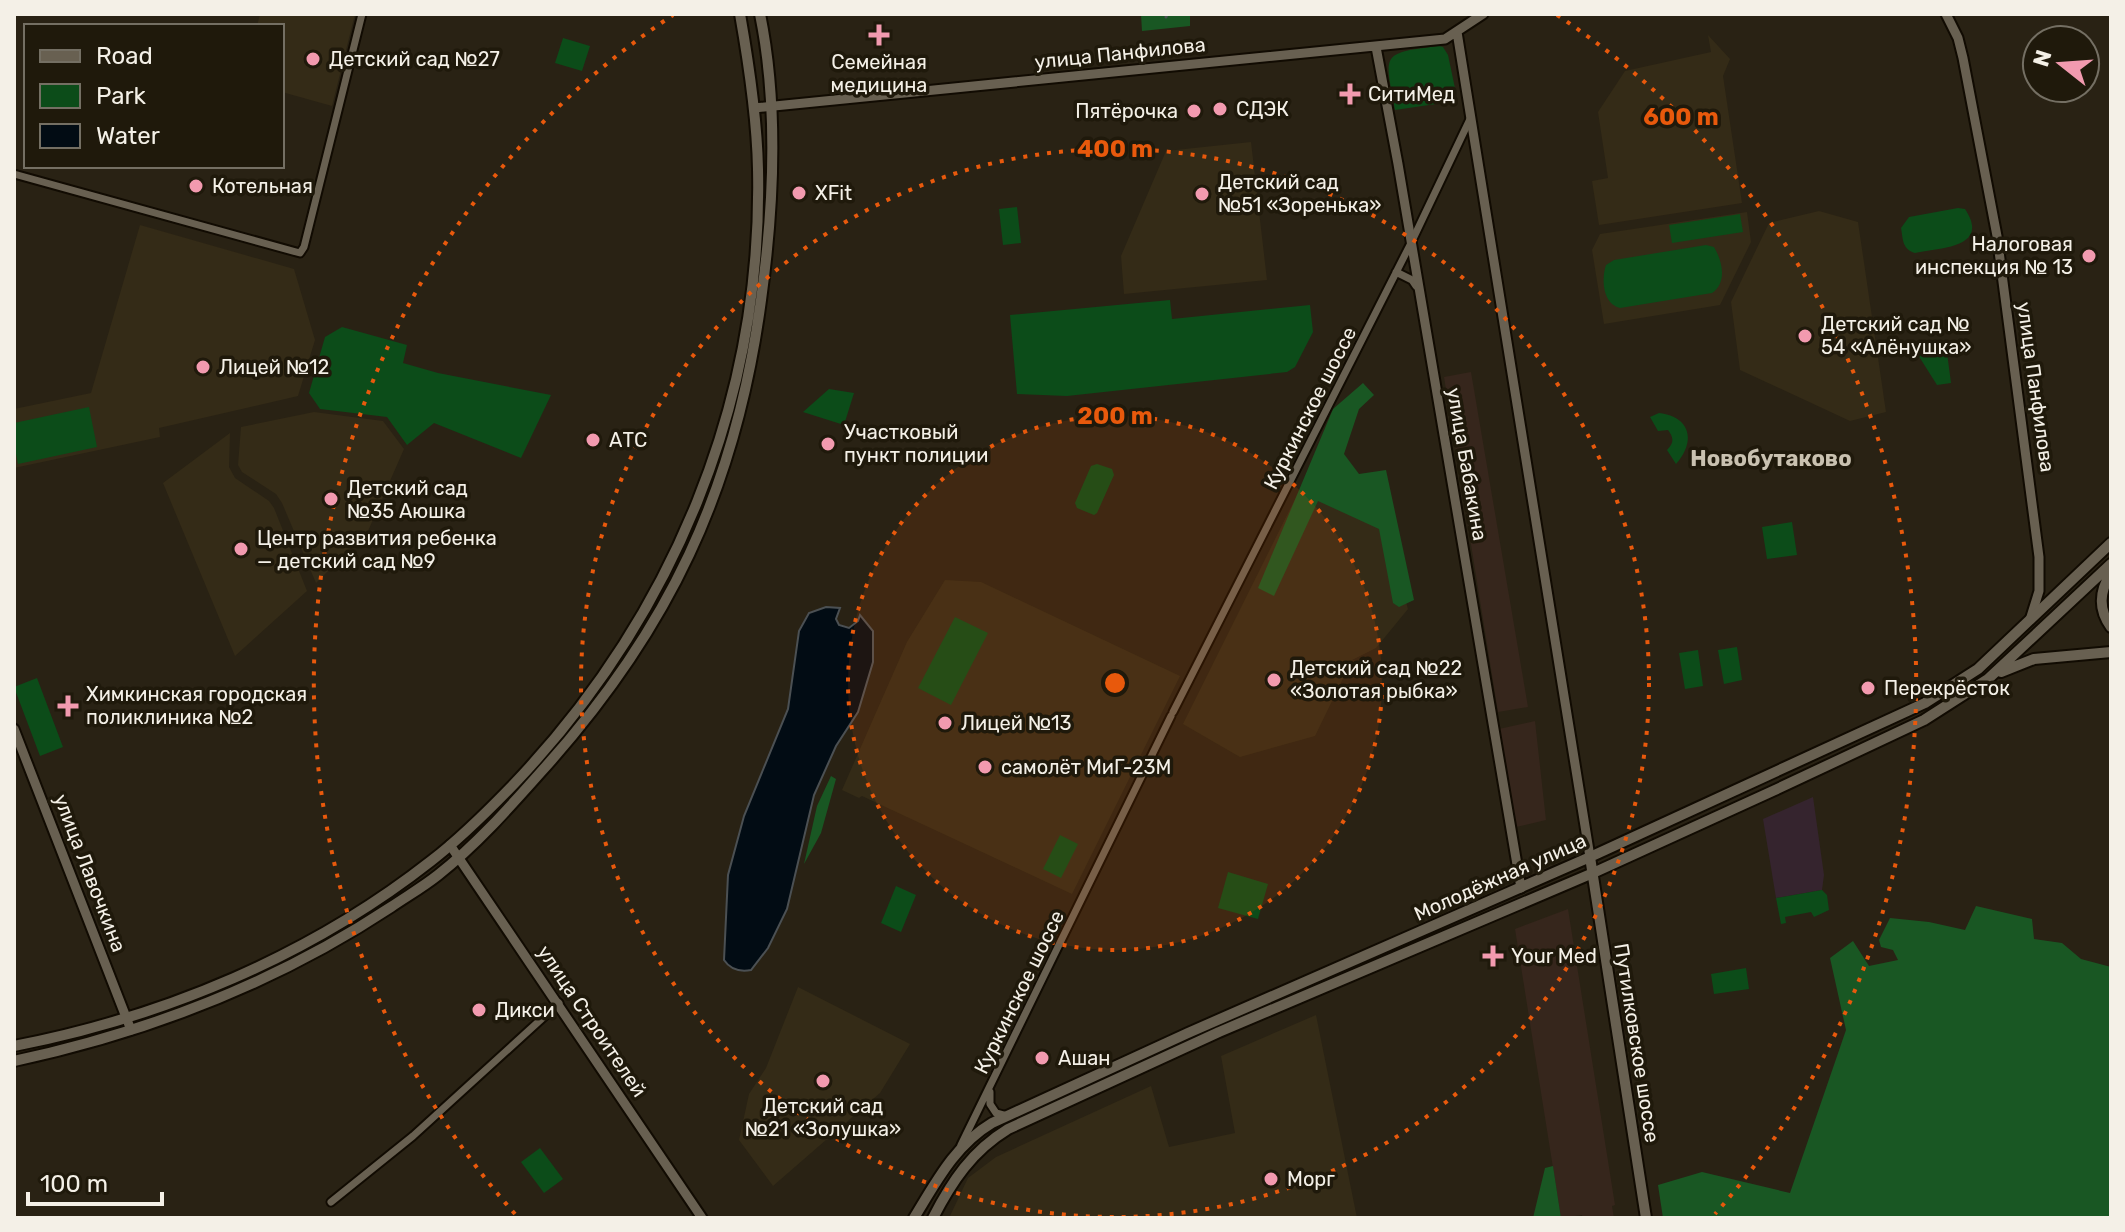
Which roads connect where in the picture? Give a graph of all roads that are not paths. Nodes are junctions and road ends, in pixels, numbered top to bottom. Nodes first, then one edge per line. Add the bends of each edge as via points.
1 (362, 14) edge
2 (740, 14) edge
3 (760, 14) edge
4 (1483, 14) edge
5 (1946, 14) edge
6 (1457, 32) junction
7 (1376, 47) junction
8 (771, 106) junction
9 (754, 108) junction
10 (1471, 116) junction
11 (14, 174) edge
12 (1411, 243) junction
13 (1396, 272) junction
14 (1419, 290) junction
15 (2111, 540) edge
16 (2111, 564) edge
17 (2111, 573) edge
18 (2027, 625) junction
19 (2111, 627) edge
20 (2111, 652) edge
21 (1988, 679) junction
22 (14, 729) edge
23 (450, 845) junction
24 (459, 856) junction
25 (1590, 857) junction
26 (1593, 873) junction
27 (1521, 888) junction
28 (559, 1003) junction
29 (127, 1018) junction
30 (131, 1030) junction
31 (14, 1046) edge
32 (14, 1061) edge
33 (990, 1090) junction
34 (1007, 1116) junction
35 (957, 1152) junction
36 (331, 1202) dead end
37 (702, 1218) edge
38 (914, 1218) edge
39 (933, 1218) edge
40 (1646, 1218) edge

1 - 11 street via 300,253
2 - 9 main road
3 - 8 main road
4 - 6 street, улица Панфилова
5 - 18 street, улица Панфилова via 1963,58 2003,276 2040,565 2039,591
6 - 7 street, улица Панфилова via 1445,39
6 - 10 street
7 - 8 street, улица Панфилова
7 - 12 street, улица Бабакина
8 - 9 street, улица Панфилова
8 - 24 main road via 771,206 752,370 707,514 657,618 616,683 518,798
9 - 23 main road via 758,206 747,315 722,432 688,526 646,611 590,695 525,772
10 - 12 street, Куркинское шоссе
10 - 25 street
12 - 13 street, Куркинское шоссе
12 - 14 street, улица Бабакина
13 - 14 street
13 - 33 street, Куркинское шоссе via 1172,714
14 - 27 street, улица Бабакина
15 - 18 main road, Молодёжная улица
16 - 21 main road, Молодёжная улица
17 - 19 main road via 2101,600
18 - 25 main road, Молодёжная улица via 1978,669 1925,703
20 - 21 main road via 2034,659
21 - 26 main road, Молодёжная улица via 1924,720
22 - 29 street, улица Лавочкина
23 - 24 street, улица Строителей
23 - 29 main road via 396,887 286,954
24 - 28 street, улица Строителей
24 - 30 main road via 360,927 293,965 212,1002
25 - 26 main road, Путилковское шоссе
25 - 27 main road, Молодёжная улица
26 - 39 main road, Молодёжная улица via 1219,1032 1008,1129 963,1167
26 - 40 main road, Путилковское шоссе
27 - 34 main road, Молодёжная улица
28 - 36 street via 413,1136
28 - 37 street, улица Строителей
29 - 30 street, улица Лавочкина
29 - 31 main road
30 - 32 main road
33 - 34 street via 990,1104
33 - 35 street, Куркинское шоссе
34 - 35 main road, Молодёжная улица via 981,1129
35 - 38 main road, Молодёжная улица

